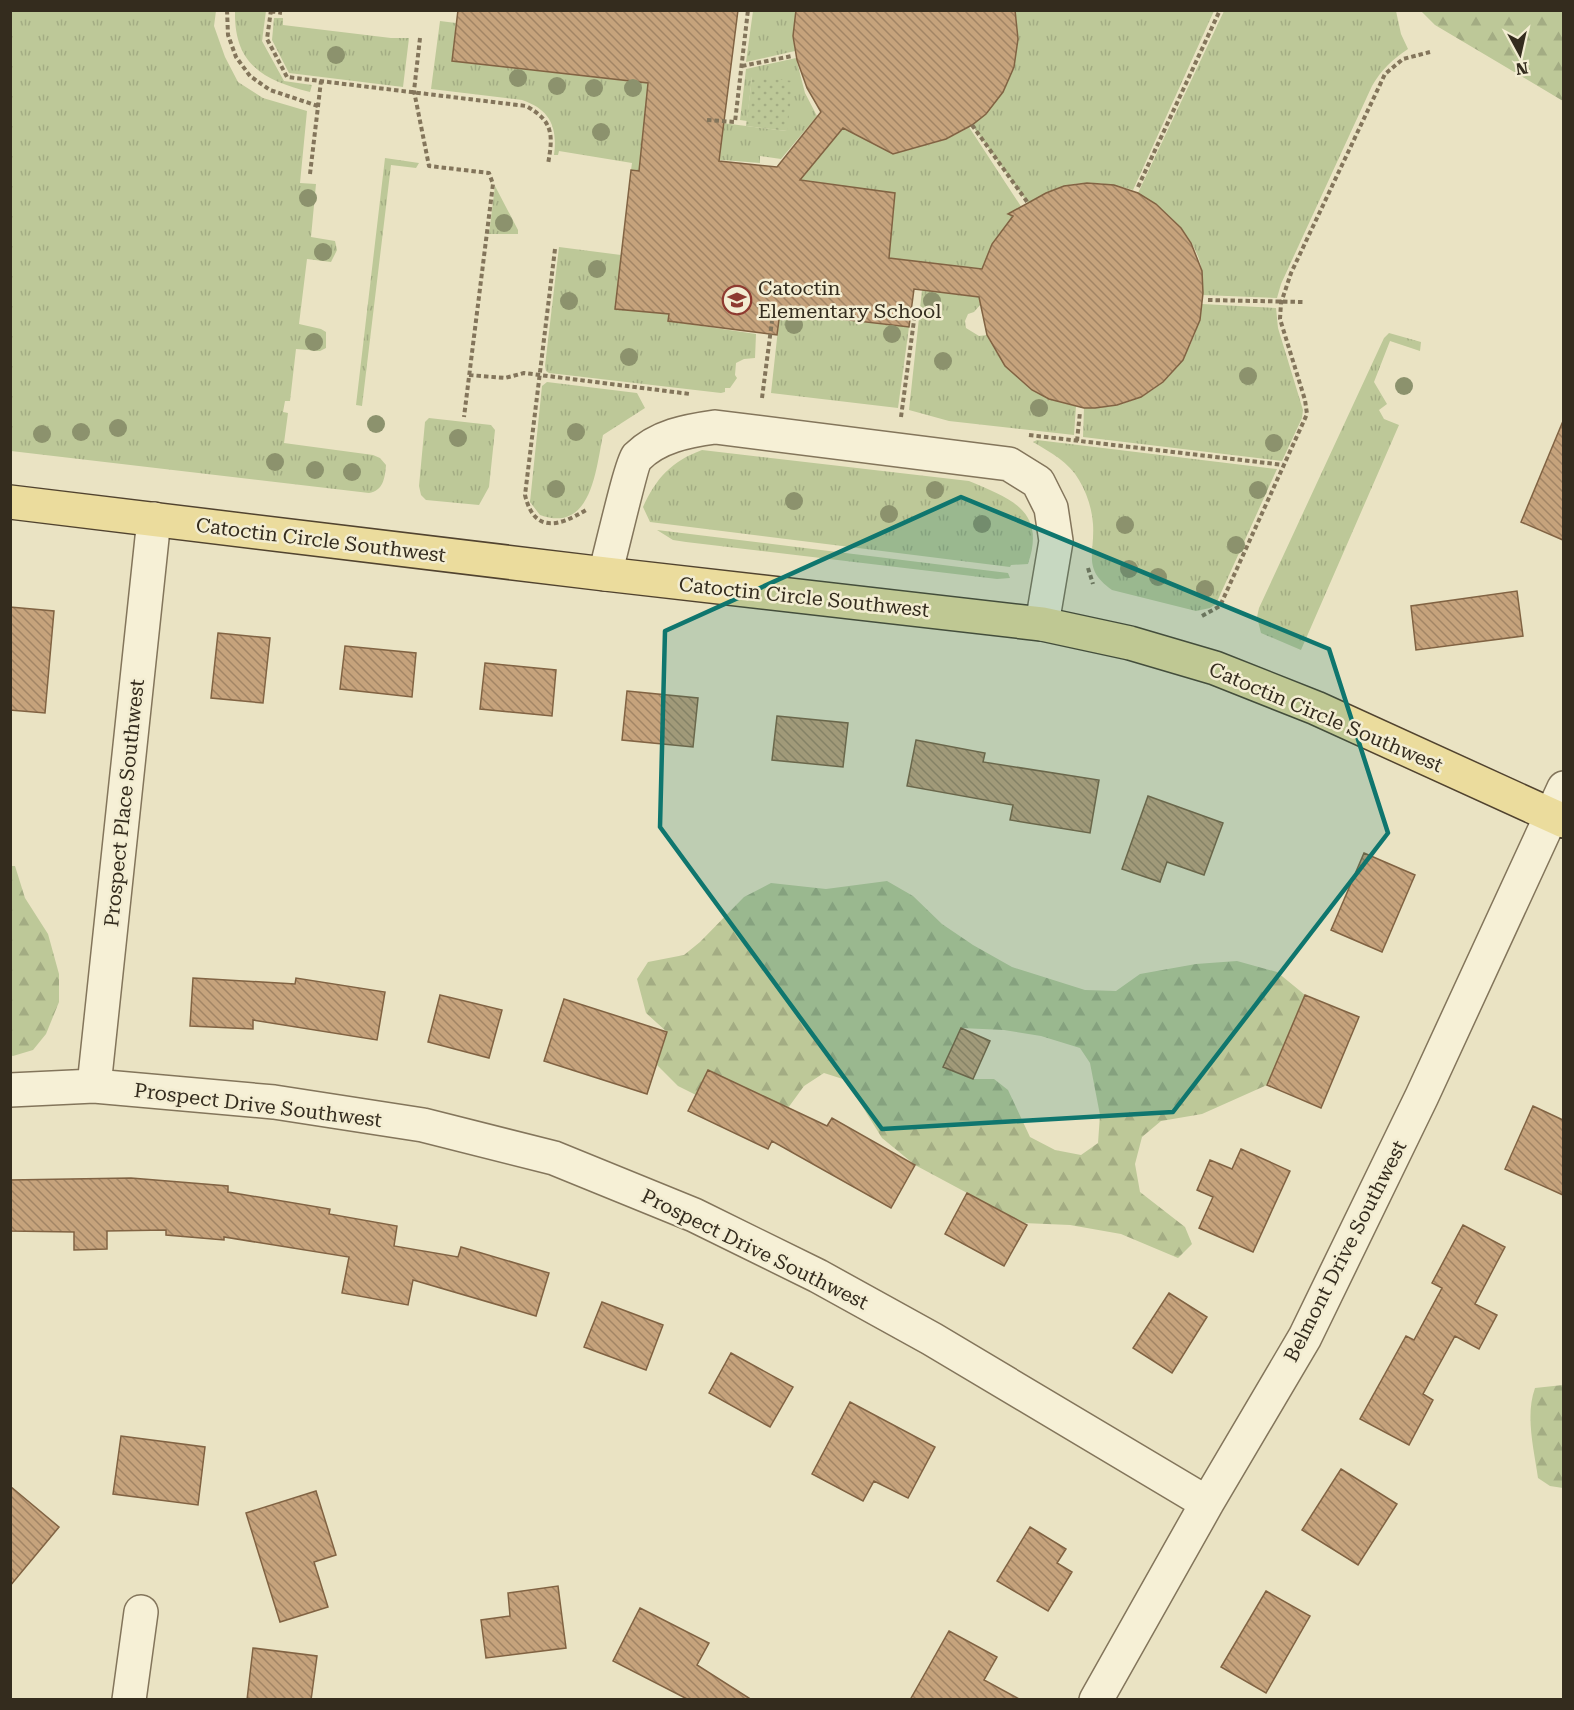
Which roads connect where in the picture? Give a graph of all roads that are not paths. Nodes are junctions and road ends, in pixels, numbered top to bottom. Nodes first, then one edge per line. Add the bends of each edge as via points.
1 (10, 502) edge
2 (154, 519) junction
3 (605, 574) junction
4 (1042, 624) junction
5 (1559, 808) edge
6 (94, 1086) junction
7 (10, 1090) edge
8 (1208, 1503) junction
9 (141, 1612) dead end
10 (129, 1700) edge
11 (1096, 1700) edge

1 - 2 main road, Catoctin Circle Southwest
2 - 3 main road, Catoctin Circle Southwest
2 - 6 street, Prospect Place Southwest
3 - 4 main road, Catoctin Circle Southwest
3 - 4 street via 636,458 661,439 715,427 1009,464 1038,482 1051,508 1056,541
4 - 5 main road, Catoctin Circle Southwest via 1130,643 1215,668
5 - 8 street, Belmont Drive Southwest via 1305,1337
6 - 7 street, Prospect Drive Southwest
6 - 8 street, Prospect Drive Southwest via 274,1102 400,1121 554,1158 693,1215 818,1275 932,1338
8 - 11 street, Belmont Drive Southwest
9 - 10 street

